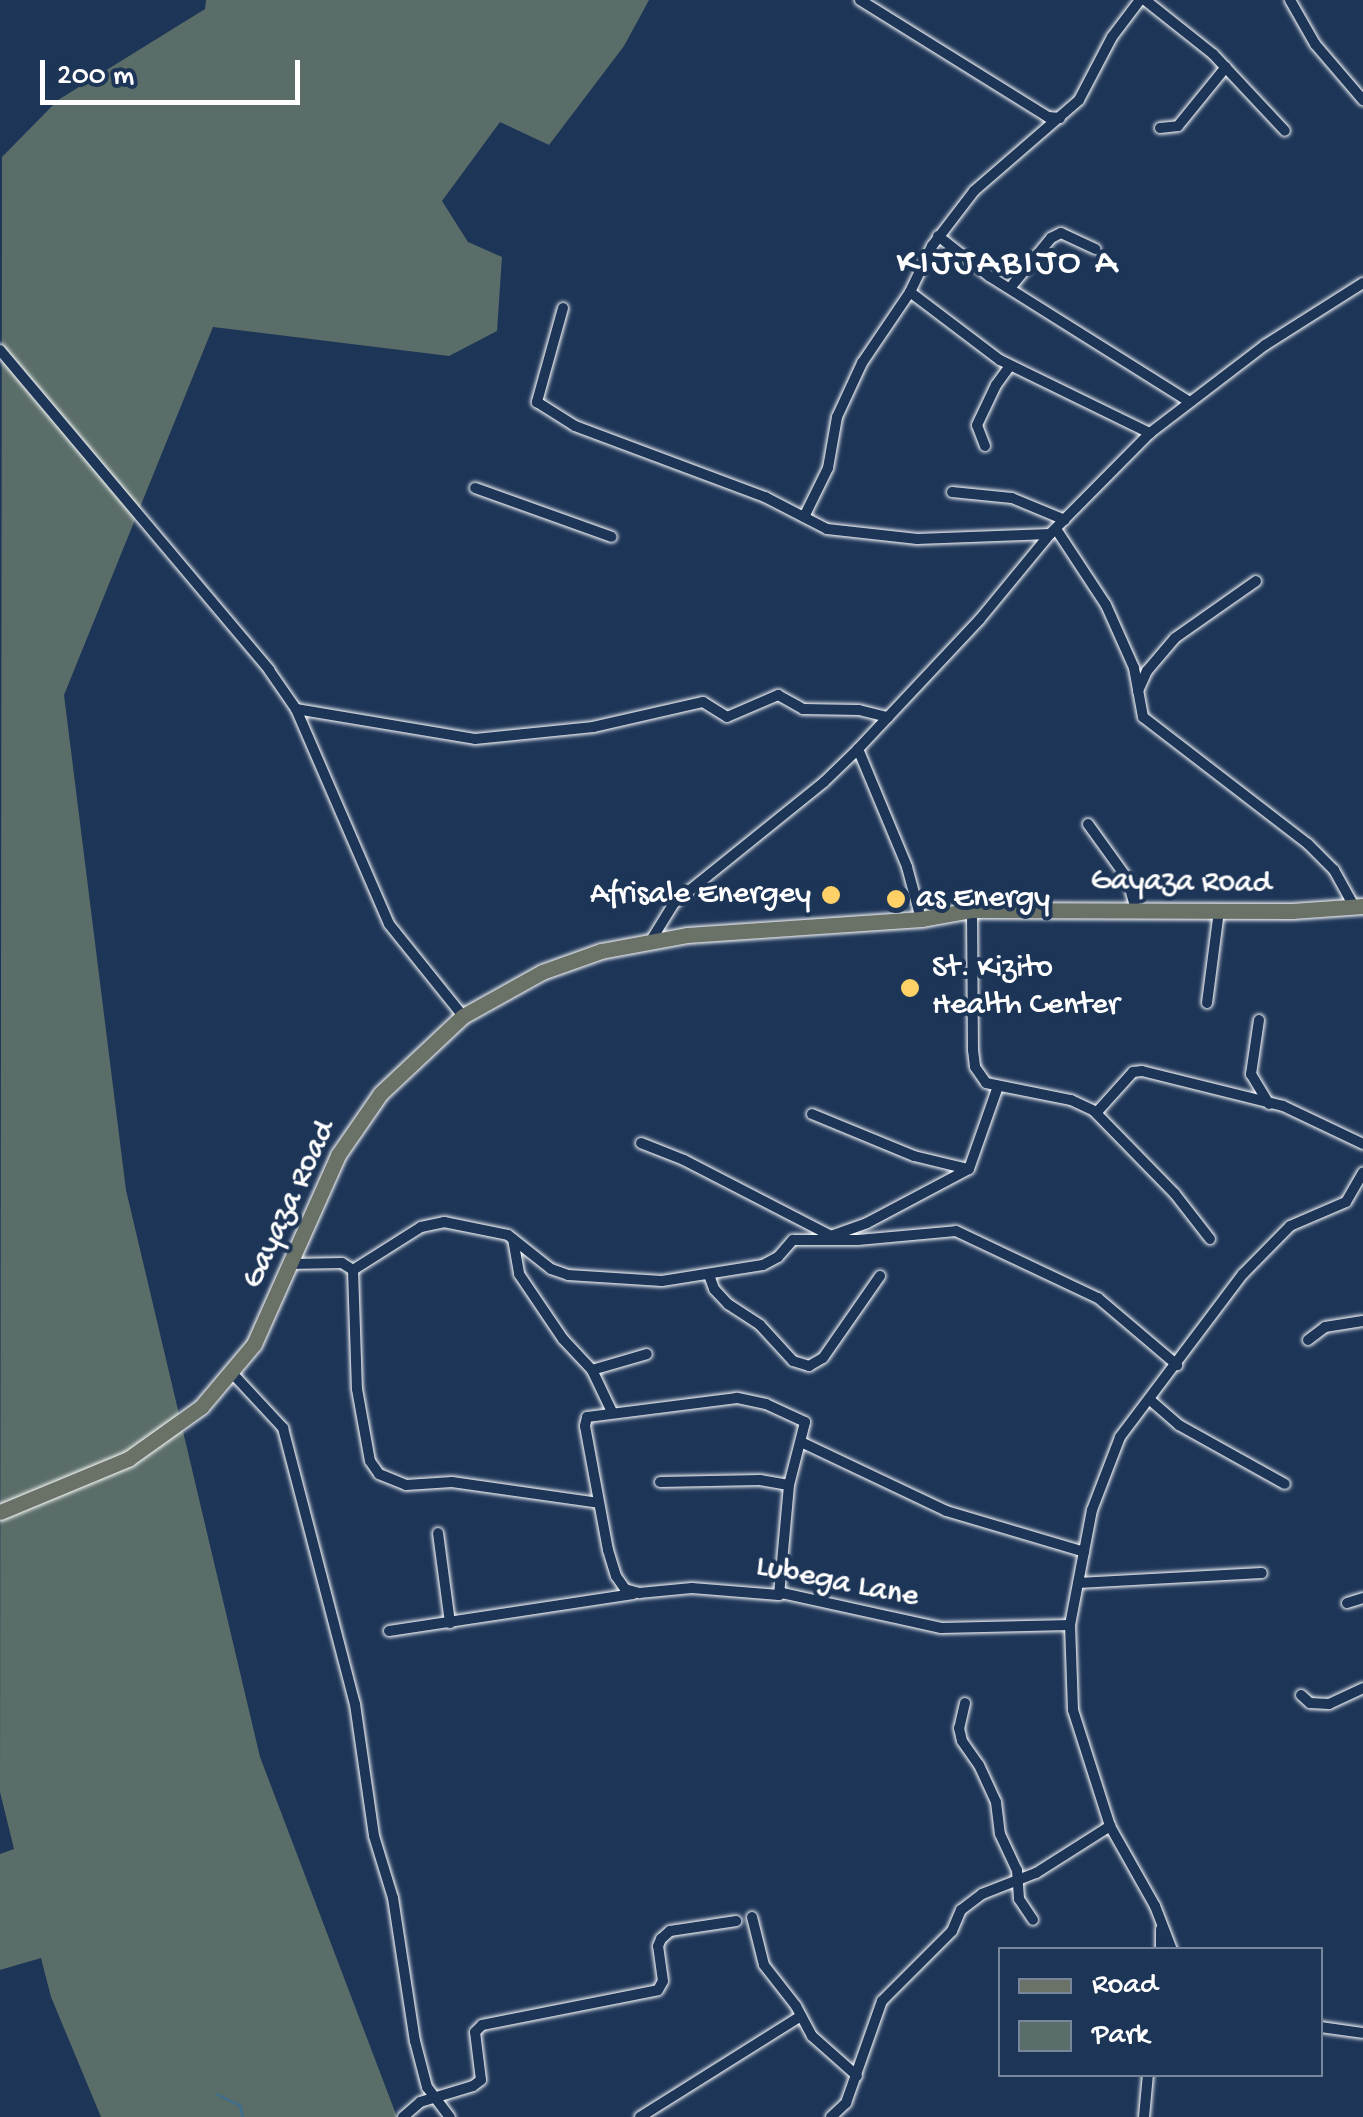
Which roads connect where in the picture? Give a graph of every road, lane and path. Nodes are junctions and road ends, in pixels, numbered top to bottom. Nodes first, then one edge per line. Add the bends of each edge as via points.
1 (860, 0) edge
2 (1142, 0) edge
3 (1290, 0) edge
4 (1226, 67) junction
5 (1079, 100) junction
6 (1363, 100) edge
7 (1160, 128) dead end
8 (1285, 130) dead end
9 (938, 236) junction
10 (1096, 249) dead end
11 (1363, 283) edge
12 (1010, 288) junction
13 (910, 292) junction
14 (563, 308) dead end
15 (0, 350) edge
16 (1010, 366) junction
17 (1190, 402) junction
18 (1150, 433) junction
19 (985, 446) dead end
20 (475, 488) dead end
21 (952, 492) dead end
22 (804, 517) junction
23 (1057, 528) junction
24 (612, 538) dead end
25 (1256, 581) dead end
26 (1138, 692) junction
27 (296, 709) junction
28 (888, 717) junction
29 (858, 749) junction
30 (1088, 824) dead end
31 (1359, 907) edge
32 (972, 910) junction
33 (1136, 910) junction
34 (1219, 912) junction
35 (921, 919) junction
36 (650, 942) junction
37 (1207, 1003) dead end
38 (463, 1016) junction
39 (1258, 1020) dead end
40 (998, 1086) junction
41 (1270, 1104) junction
42 (1094, 1112) junction
43 (812, 1114) dead end
44 (641, 1143) dead end
45 (1363, 1144) edge
46 (969, 1169) junction
47 (1363, 1172) edge
48 (827, 1237) junction
49 (513, 1239) junction
50 (1210, 1239) dead end
51 (290, 1264) junction
52 (352, 1270) junction
53 (709, 1275) junction
54 (880, 1276) dead end
55 (1363, 1320) edge
56 (1308, 1340) dead end
57 (648, 1354) dead end
58 (1177, 1365) junction
59 (592, 1370) junction
60 (233, 1374) junction
61 (1148, 1400) junction
62 (612, 1412) junction
63 (801, 1442) junction
64 (660, 1482) dead end
65 (1285, 1484) dead end
66 (789, 1485) junction
67 (599, 1504) junction
68 (0, 1512) edge
69 (438, 1533) dead end
70 (1084, 1552) junction
71 (1262, 1573) dead end
72 (1078, 1583) junction
73 (639, 1593) junction
74 (778, 1595) junction
75 (1363, 1598) edge
76 (1347, 1603) dead end
77 (450, 1622) junction
78 (1070, 1625) junction
79 (389, 1631) dead end
80 (1363, 1688) edge
81 (1301, 1695) dead end
82 (964, 1702) dead end
83 (1110, 1826) junction
84 (1015, 1881) junction
85 (752, 1918) dead end
86 (1033, 1920) dead end
87 (736, 1921) dead end
88 (1162, 1928) junction
89 (1161, 1947) edge
90 (1171, 1947) edge
91 (801, 2016) junction
92 (1323, 2027) edge
93 (1363, 2033) edge
94 (856, 2076) junction
95 (1148, 2077) edge
96 (433, 2098) junction
97 (403, 2117) edge
98 (450, 2117) edge
99 (640, 2117) edge
100 (831, 2117) edge
101 (1144, 2117) edge

1 - 5 street via 1048,117 1060,118
2 - 4 street
2 - 5 street via 1112,37
3 - 6 street
4 - 7 street via 1178,126
4 - 8 street
5 - 9 street via 974,191
9 - 12 street
9 - 13 street
10 - 12 street via 1060,233
11 - 17 street via 1264,345
12 - 17 street
13 - 16 street
13 - 22 street via 862,363 838,417 828,468
14 - 22 street via 537,396 540,408
15 - 27 street
16 - 18 street
16 - 19 street via 977,425
17 - 18 street
18 - 23 street
20 - 24 street
21 - 23 street via 1012,498
22 - 23 street via 827,529 917,540
23 - 26 street via 1106,605
23 - 28 street
25 - 26 street via 1175,638
26 - 31 street via 1143,717 1308,844
27 - 28 street via 475,739 593,727 703,702 727,717 778,694 803,709
27 - 38 street via 389,924
28 - 29 street
29 - 35 street
29 - 36 street via 674,904
30 - 33 street via 1127,878
31 - 34 main road, Gayaza Road
32 - 33 main road, Gayaza Road
32 - 35 main road, Gayaza Road
32 - 40 street via 975,1067 986,1083
33 - 34 main road, Gayaza Road
34 - 37 street
35 - 36 main road, Gayaza Road via 752,928
36 - 38 main road, Gayaza Road via 542,972
38 - 51 main road, Gayaza Road via 402,1068 362,1118 317,1197
39 - 41 street via 1251,1074
40 - 42 street via 1071,1100
40 - 46 street
41 - 42 street via 1142,1071 1133,1072 1104,1109
41 - 45 street
42 - 50 street
43 - 46 street via 914,1156
44 - 48 street
46 - 48 street
47 - 58 street via 1346,1202 1273,1240
48 - 53 street via 793,1240 773,1261
48 - 58 street via 956,1230 1098,1298
49 - 52 street via 433,1223
49 - 53 street via 568,1275 662,1281
49 - 59 street via 528,1289
51 - 52 street via 342,1263
51 - 60 main road, Gayaza Road via 270,1314
52 - 67 street via 357,1388 370,1461 379,1474 406,1485 452,1482
53 - 54 street via 728,1304 760,1325 793,1362 810,1366
55 - 56 street via 1325,1327
57 - 59 street
58 - 61 street
59 - 62 street
60 - 68 main road, Gayaza Road via 156,1443
60 - 96 street via 283,1428 311,1526 355,1704 374,1836 393,1898 415,2041
61 - 65 street
61 - 70 street via 1112,1452
62 - 63 street via 736,1398 798,1416 805,1422
62 - 67 street via 584,1421
63 - 66 street
63 - 70 street via 946,1511
64 - 66 street
66 - 74 street
67 - 73 street via 616,1576 625,1589
69 - 77 street
70 - 72 street
71 - 72 street
72 - 78 street
73 - 74 street, Lubega Lane via 722,1588
73 - 77 street, Lubega Lane
74 - 78 street, Lubega Lane via 940,1628
75 - 76 street
77 - 79 street, Lubega Lane
78 - 83 street via 1077,1730
80 - 81 street via 1329,1704
82 - 84 street via 962,1741 996,1802
83 - 84 street
83 - 88 street
84 - 86 street
84 - 94 street via 969,1902 952,1931 882,2002
85 - 91 street via 764,1965
87 - 96 street via 661,1939 658,1990 482,2024 475,2032 481,2080
88 - 89 street
88 - 90 street
91 - 94 street via 820,2045
91 - 99 street
92 - 93 street
94 - 100 street
95 - 101 street
96 - 97 street
96 - 98 street

